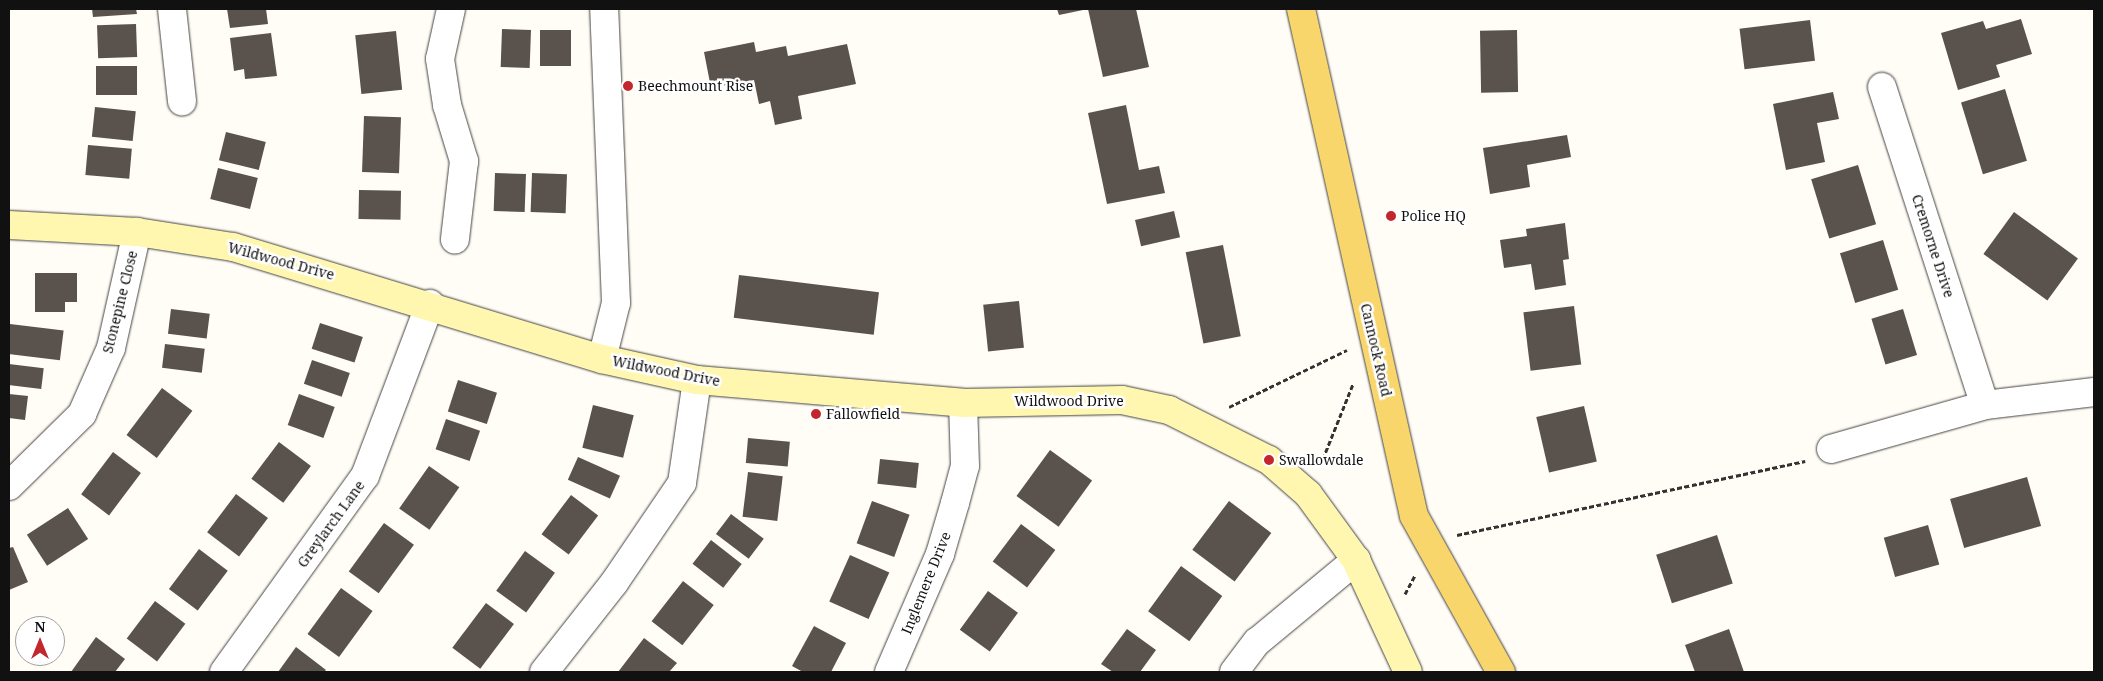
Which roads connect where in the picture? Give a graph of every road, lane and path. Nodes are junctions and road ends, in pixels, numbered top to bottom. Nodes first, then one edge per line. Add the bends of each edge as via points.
1 (172, 9) edge
2 (451, 9) edge
3 (604, 9) edge
4 (1301, 9) edge
5 (1882, 87) dead end
6 (182, 101) dead end
7 (9, 225) edge
8 (136, 232) junction
9 (455, 239) dead end
10 (430, 304) junction
11 (1372, 337) junction
12 (602, 359) junction
13 (697, 380) junction
14 (2094, 392) edge
15 (964, 404) junction
16 (1985, 406) junction
17 (1198, 422) junction
18 (1832, 449) joint
19 (9, 486) edge
20 (1308, 494) junction
21 (1429, 548) junction
22 (1356, 560) junction
23 (1389, 629) junction
24 (224, 672) edge
25 (544, 672) edge
26 (889, 672) edge
27 (1234, 672) edge
28 (1408, 672) edge
29 (1501, 672) edge

1 - 6 street
2 - 9 street via 440,59 447,105 464,162
3 - 12 street, Wildwood Drive via 616,302
4 - 11 main road, Cannock Road
5 - 16 street, Cremorne Drive
7 - 8 street, Wildwood Drive
8 - 10 street, Wildwood Drive via 233,247
8 - 19 street, Stonepine Close via 111,348 82,414
10 - 12 street, Wildwood Drive
10 - 24 street, Greylarch Lane via 365,476
11 - 17 path
11 - 20 path
11 - 21 main road, Cannock Road via 1414,516
12 - 13 street, Wildwood Drive
13 - 15 street, Wildwood Drive
13 - 25 street via 682,483 614,583
14 - 16 street
15 - 17 street, Wildwood Drive via 1122,400
15 - 26 street, Inglemere Drive via 965,466 955,503 940,554
16 - 18 street
17 - 20 street, Wildwood Drive via 1269,460
18 - 21 path via 1797,465 1454,536
20 - 22 street, Wildwood Drive
21 - 23 path
21 - 29 main road, Cannock Road
22 - 23 street, Wildwood Drive
22 - 27 street via 1257,642
23 - 28 street, Wildwood Drive

